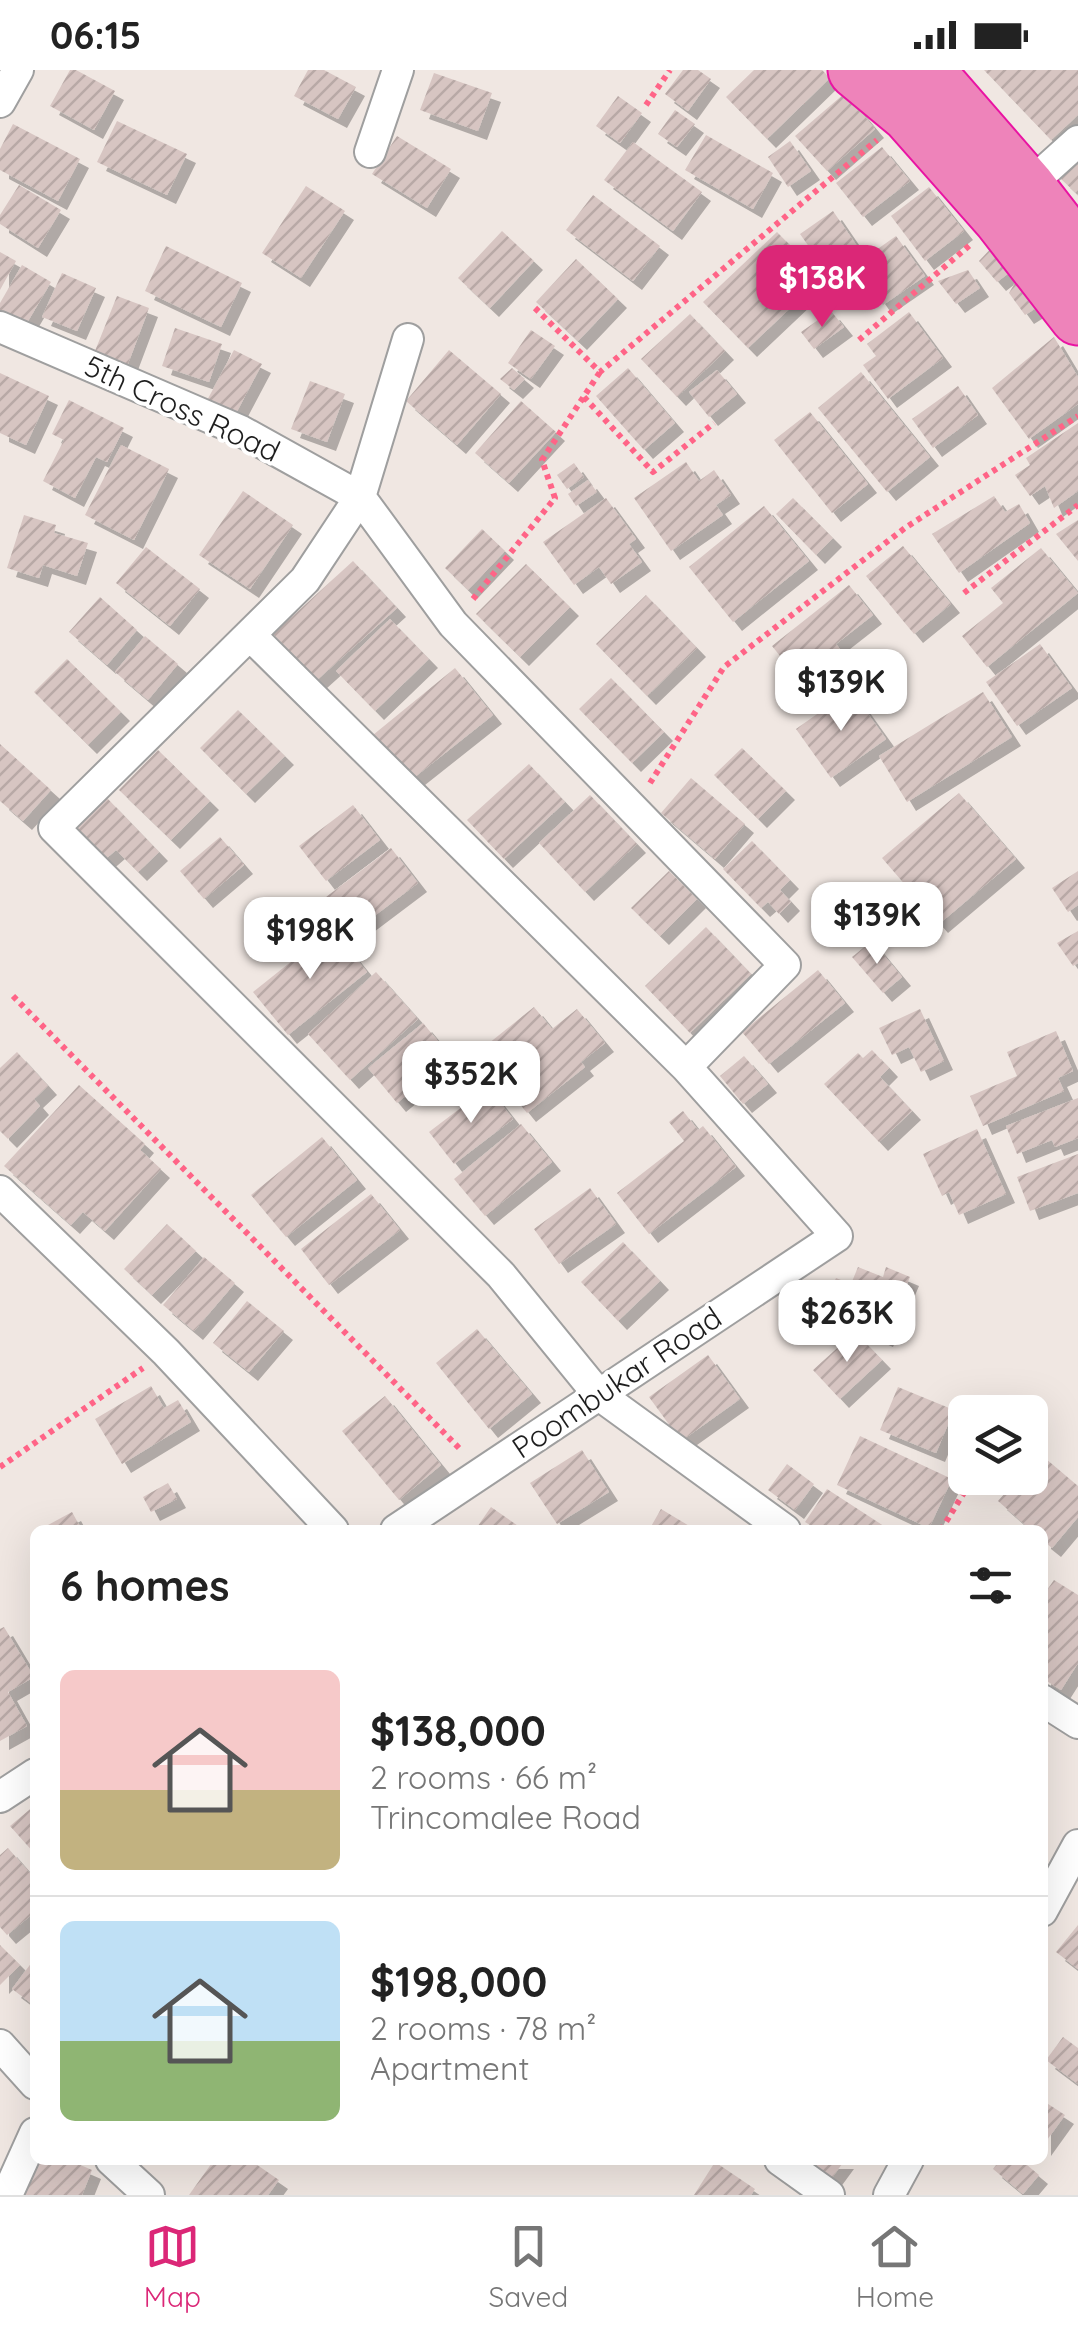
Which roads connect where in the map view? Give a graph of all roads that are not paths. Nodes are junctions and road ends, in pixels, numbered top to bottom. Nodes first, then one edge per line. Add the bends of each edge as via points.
1 (18, 70) edge
2 (398, 70) edge
3 (856, 70) edge
4 (914, 92) edge
5 (0, 102) edge
6 (1078, 141) edge
7 (370, 152) dead end
8 (1014, 202) junction
9 (1078, 252) edge
10 (1078, 318) edge
11 (0, 328) edge
12 (408, 340) dead end
13 (360, 497) junction
14 (250, 635) junction
15 (686, 1067) junction
16 (0, 1191) edge
17 (598, 1394) junction
18 (328, 1525) edge
19 (404, 1525) edge
20 (778, 1525) edge
21 (1048, 1704) edge
22 (1078, 1723) edge
23 (30, 1777) edge
24 (0, 1797) edge
25 (1078, 1846) edge
26 (1048, 1900) edge
27 (0, 2045) edge
28 (30, 2078) edge
29 (30, 2143) edge
30 (116, 2165) edge
31 (787, 2165) edge
32 (905, 2165) edge
33 (7, 2195) edge
34 (150, 2195) edge
35 (829, 2195) edge
36 (889, 2195) edge

1 - 5 street
2 - 7 street
3 - 4 highway
4 - 8 highway
6 - 8 street
8 - 9 highway
8 - 10 highway
11 - 13 street, 5th Cross Road via 241,432
12 - 13 street
13 - 14 street via 304,580
13 - 15 street via 454,624 785,965
14 - 15 street
14 - 17 street via 54,828 501,1275
15 - 17 street, Poombukar Road via 837,1236
16 - 18 street via 166,1352
17 - 19 street, Poombukar Road
17 - 20 street
21 - 22 street
23 - 24 street
25 - 26 street
27 - 28 street
29 - 33 street
30 - 34 street
31 - 35 street
32 - 36 street

